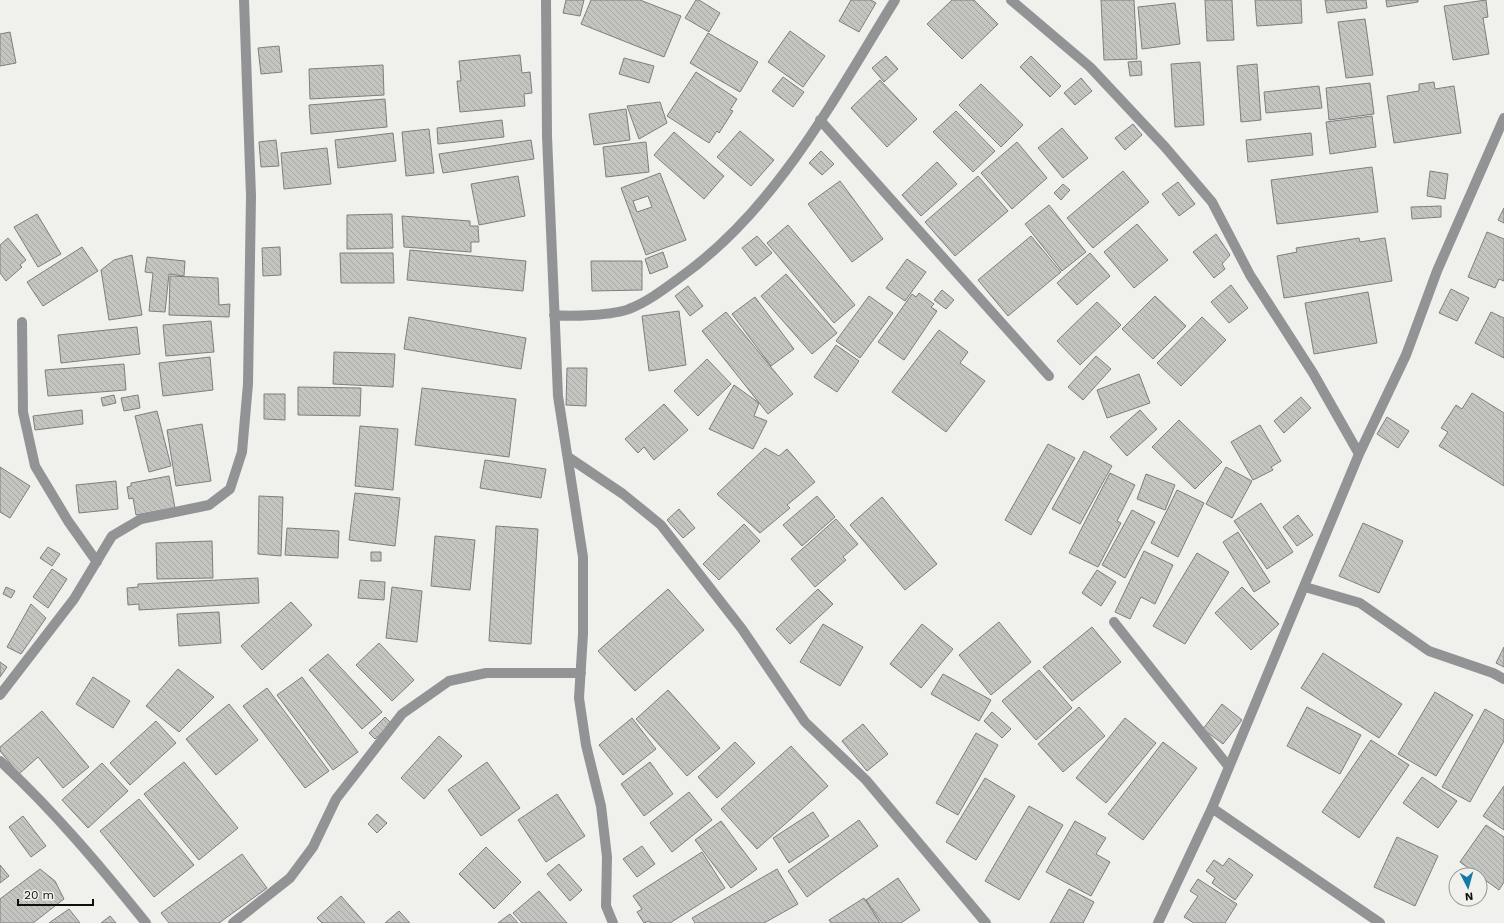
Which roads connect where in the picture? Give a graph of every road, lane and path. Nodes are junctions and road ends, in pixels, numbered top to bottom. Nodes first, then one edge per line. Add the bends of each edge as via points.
1 (244, 0) edge
2 (546, 0) edge
3 (895, 0) edge
4 (1011, 0) edge
5 (1504, 118) edge
6 (820, 120) junction
7 (554, 315) junction
8 (22, 322) dead end
9 (1049, 376) dead end
10 (1359, 454) junction
11 (568, 457) junction
12 (97, 562) junction
13 (1305, 587) junction
14 (1114, 622) dead end
15 (581, 673) junction
16 (1504, 679) edge
17 (0, 694) edge
18 (0, 761) edge
19 (1229, 768) junction
20 (1212, 808) junction
21 (146, 923) edge
22 (233, 923) edge
23 (612, 923) edge
24 (986, 923) edge
25 (1158, 923) edge
26 (1380, 923) edge

1 - 12 street via 251,196 248,384 242,452 230,489 209,505 142,518 112,536
2 - 7 street via 547,136
3 - 6 street
4 - 10 street via 1090,67 1165,147 1212,202 1250,275 1313,373
5 - 10 street via 1437,271 1406,355
6 - 7 street via 771,192 738,229 697,266 655,296 628,310 571,317
6 - 9 street
7 - 11 street via 558,396
8 - 12 street via 23,412 35,466 68,521
10 - 13 street
11 - 15 street via 583,557
11 - 24 street via 623,494 661,525 742,629 805,722 866,780
12 - 17 street via 74,599
13 - 16 street via 1360,603 1429,651
13 - 19 street
14 - 19 street
15 - 22 street via 486,673 449,682 402,714 336,799 313,847 290,878
15 - 23 street via 579,698 586,746 601,806 608,857 606,906
18 - 21 street via 23,782
19 - 20 street
20 - 25 street
20 - 26 street

